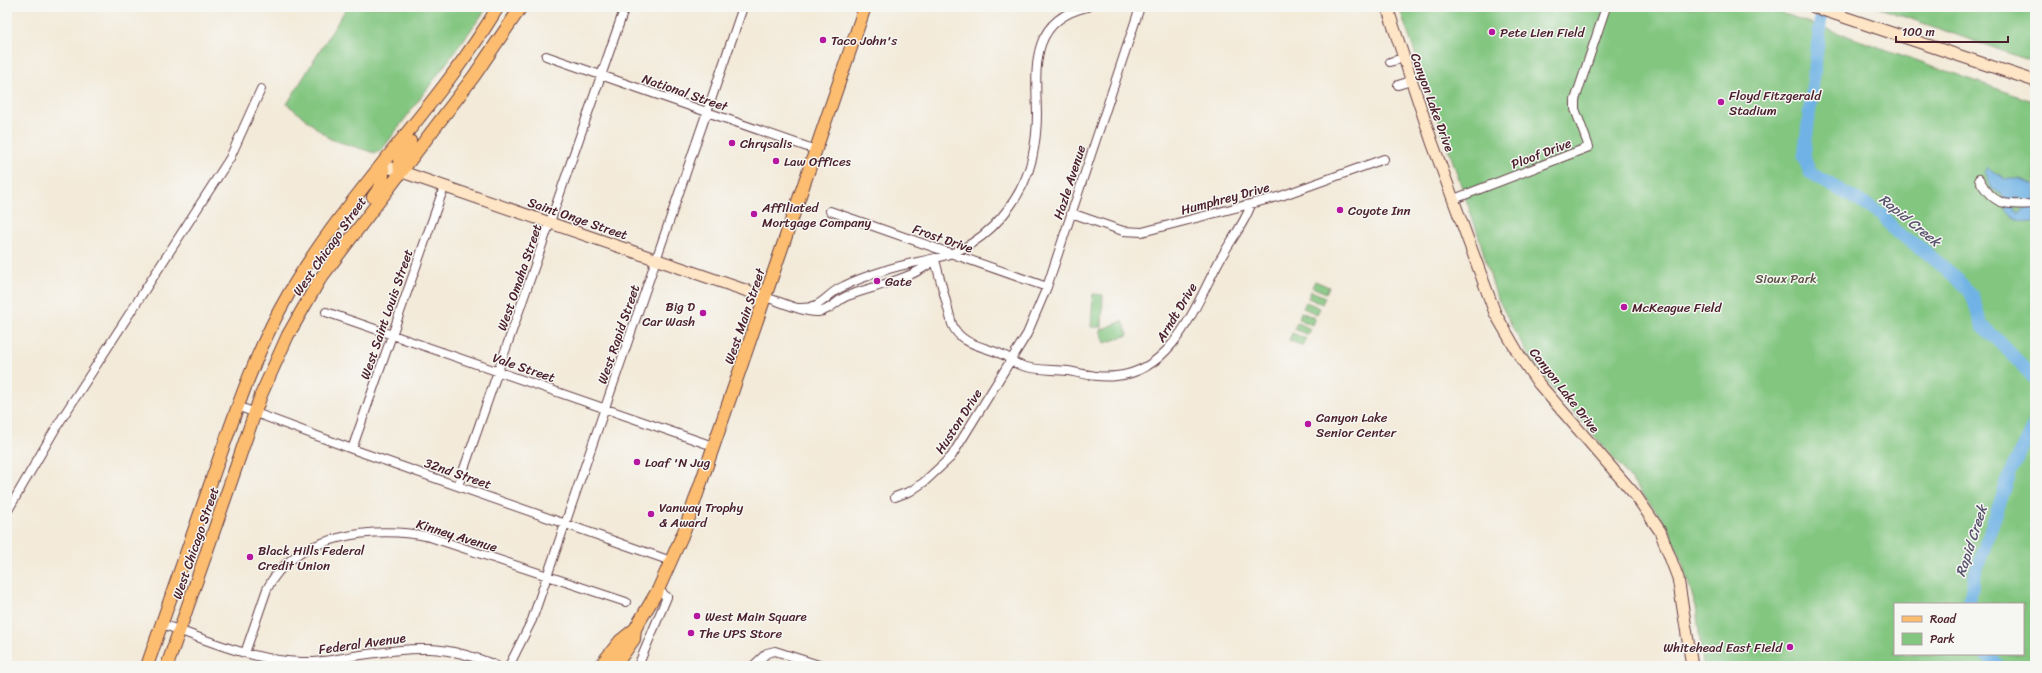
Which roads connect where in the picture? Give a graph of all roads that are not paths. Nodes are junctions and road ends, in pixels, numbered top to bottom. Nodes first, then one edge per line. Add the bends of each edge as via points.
1 (498, 7) edge
2 (521, 7) edge
3 (625, 7) edge
4 (743, 7) edge
5 (865, 7) edge
6 (1087, 7) edge
7 (1140, 7) edge
8 (1387, 7) edge
9 (1606, 7) edge
10 (1814, 7) edge
11 (546, 56) dead end
12 (1403, 58) junction
13 (463, 60) junction
14 (1390, 62) dead end
15 (602, 75) junction
16 (1411, 81) junction
17 (2035, 82) edge
18 (1398, 85) dead end
19 (261, 89) dead end
20 (707, 112) junction
21 (816, 150) junction
22 (1384, 158) dead end
23 (382, 165) junction
24 (400, 172) junction
25 (1979, 179) dead end
26 (444, 187) junction
27 (1454, 199) junction
28 (2035, 204) edge
29 (1251, 205) junction
30 (830, 211) dead end
31 (1071, 213) junction
32 (550, 224) junction
33 (952, 254) junction
34 (656, 260) junction
35 (935, 260) junction
36 (315, 286) junction
37 (1047, 287) junction
38 (765, 297) junction
39 (799, 308) junction
40 (326, 312) dead end
41 (268, 333) junction
42 (392, 334) junction
43 (1012, 360) junction
44 (499, 372) junction
45 (237, 406) junction
46 (605, 408) junction
47 (255, 412) junction
48 (714, 446) junction
49 (352, 449) junction
50 (458, 486) junction
51 (228, 488) junction
52 (894, 497) dead end
53 (7, 512) edge
54 (565, 524) junction
55 (186, 553) junction
56 (671, 561) junction
57 (547, 577) junction
58 (658, 590) junction
59 (626, 602) dead end
60 (162, 624) junction
61 (179, 630) junction
62 (631, 631) junction
63 (649, 637) junction
64 (626, 650) junction
65 (245, 653) junction
66 (147, 666) edge
67 (161, 666) edge
68 (167, 666) edge
69 (497, 666) edge
70 (509, 666) edge
71 (600, 666) edge
72 (607, 666) edge
73 (615, 666) edge
74 (620, 666) edge
75 (638, 666) edge
76 (753, 666) edge
77 (822, 666) edge
78 (1692, 666) edge

1 - 13 main road, West Chicago Street
2 - 24 main road, West Chicago Street via 474,76
3 - 15 street, West Omaha Street
4 - 20 street, West Rapid Street
5 - 21 main road, West Main Street
6 - 33 street via 1058,19 1039,51 1034,78 1034,148 1019,191 1006,211 990,228 971,244
7 - 31 street, Hazle Avenue
8 - 12 street, Canyon Lake Drive
9 - 27 street, Ploof Drive via 1575,100 1575,109 1589,147
10 - 17 street
11 - 15 street, National Street
12 - 14 street
12 - 16 street, Canyon Lake Drive
13 - 23 main road, West Chicago Street
13 - 24 main road via 443,96 402,153 399,159
15 - 20 street, National Street
15 - 32 street, West Omaha Street
16 - 18 street
16 - 27 street, Canyon Lake Drive
19 - 53 street via 230,158 57,426
20 - 21 street, National Street
20 - 34 street, West Rapid Street
21 - 38 main road, West Main Street
22 - 29 street, Humphrey Drive
23 - 24 street, Saint Onge Street
23 - 36 main road via 384,170 379,188 335,248
23 - 41 main road, West Chicago Street via 309,262
24 - 26 street, Saint Onge Street
24 - 36 main road, West Chicago Street
25 - 28 street via 1989,194 2003,204
26 - 32 street, Saint Onge Street
26 - 42 street, West Saint Louis Street
27 - 78 street, Canyon Lake Drive via 1488,297 1517,353 1555,405 1636,496 1660,531 1678,578
29 - 31 street, Humphrey Drive via 1138,233 1123,231
29 - 43 street, Arndt Drive via 1178,336 1167,351 1149,365 1130,374 1107,377 1027,367
30 - 33 street, Frost Drive
31 - 37 street, Hazle Avenue
32 - 34 street, Saint Onge Street
32 - 44 street, West Omaha Street
33 - 35 street
33 - 37 street, Frost Drive
34 - 38 street, Saint Onge Street
34 - 46 street, West Rapid Street
35 - 39 street via 895,266 844,286 819,305
35 - 39 street via 912,274 846,296 823,311
35 - 43 street, Arndt Drive via 952,324 958,336
36 - 47 main road, West Chicago Street via 281,349
37 - 43 street, Hazle Avenue via 1034,321
38 - 39 street
38 - 48 main road, West Main Street
40 - 42 street, Vale Street
41 - 45 main road, West Chicago Street
41 - 47 main road via 248,394 248,401
42 - 44 street, Vale Street
42 - 49 street, West Saint Louis Street
43 - 52 street, Huston Drive via 947,462 917,487
44 - 46 street, Vale Street
44 - 50 street, West Omaha Street
45 - 47 street, 32nd Street
45 - 51 main road via 244,415 245,423 233,455
45 - 55 main road, West Chicago Street
46 - 48 street, Vale Street
46 - 54 street, West Rapid Street
47 - 49 street, 32nd Street
47 - 51 main road, West Chicago Street
48 - 56 main road, West Main Street via 689,520
49 - 50 street, 32nd Street
50 - 54 street, 32nd Street
51 - 61 main road, West Chicago Street
54 - 56 street, 32nd Street
54 - 57 street, West Rapid Street
55 - 60 main road, West Chicago Street
55 - 61 main road via 182,584 171,619
56 - 58 main road, West Main Street
57 - 59 street, Kinney Avenue
57 - 65 street, Kinney Avenue via 419,535 380,532 346,536 302,553 278,571 262,600
57 - 70 street, West Rapid Street via 526,634
58 - 62 main road, West Main Street
58 - 63 street via 667,597
60 - 61 street, Federal Avenue
60 - 66 main road, West Chicago Street
60 - 67 main road via 169,640
61 - 65 street, Federal Avenue
61 - 68 main road, West Chicago Street
62 - 63 street
62 - 64 main road, West Main Street via 634,639
62 - 71 main road
62 - 72 street, West Main Street
63 - 75 street
64 - 73 main road
64 - 74 street, West Main Street
65 - 69 street, Federal Avenue via 280,661 304,662 402,649 429,648 466,655
76 - 77 street via 767,653 775,651

